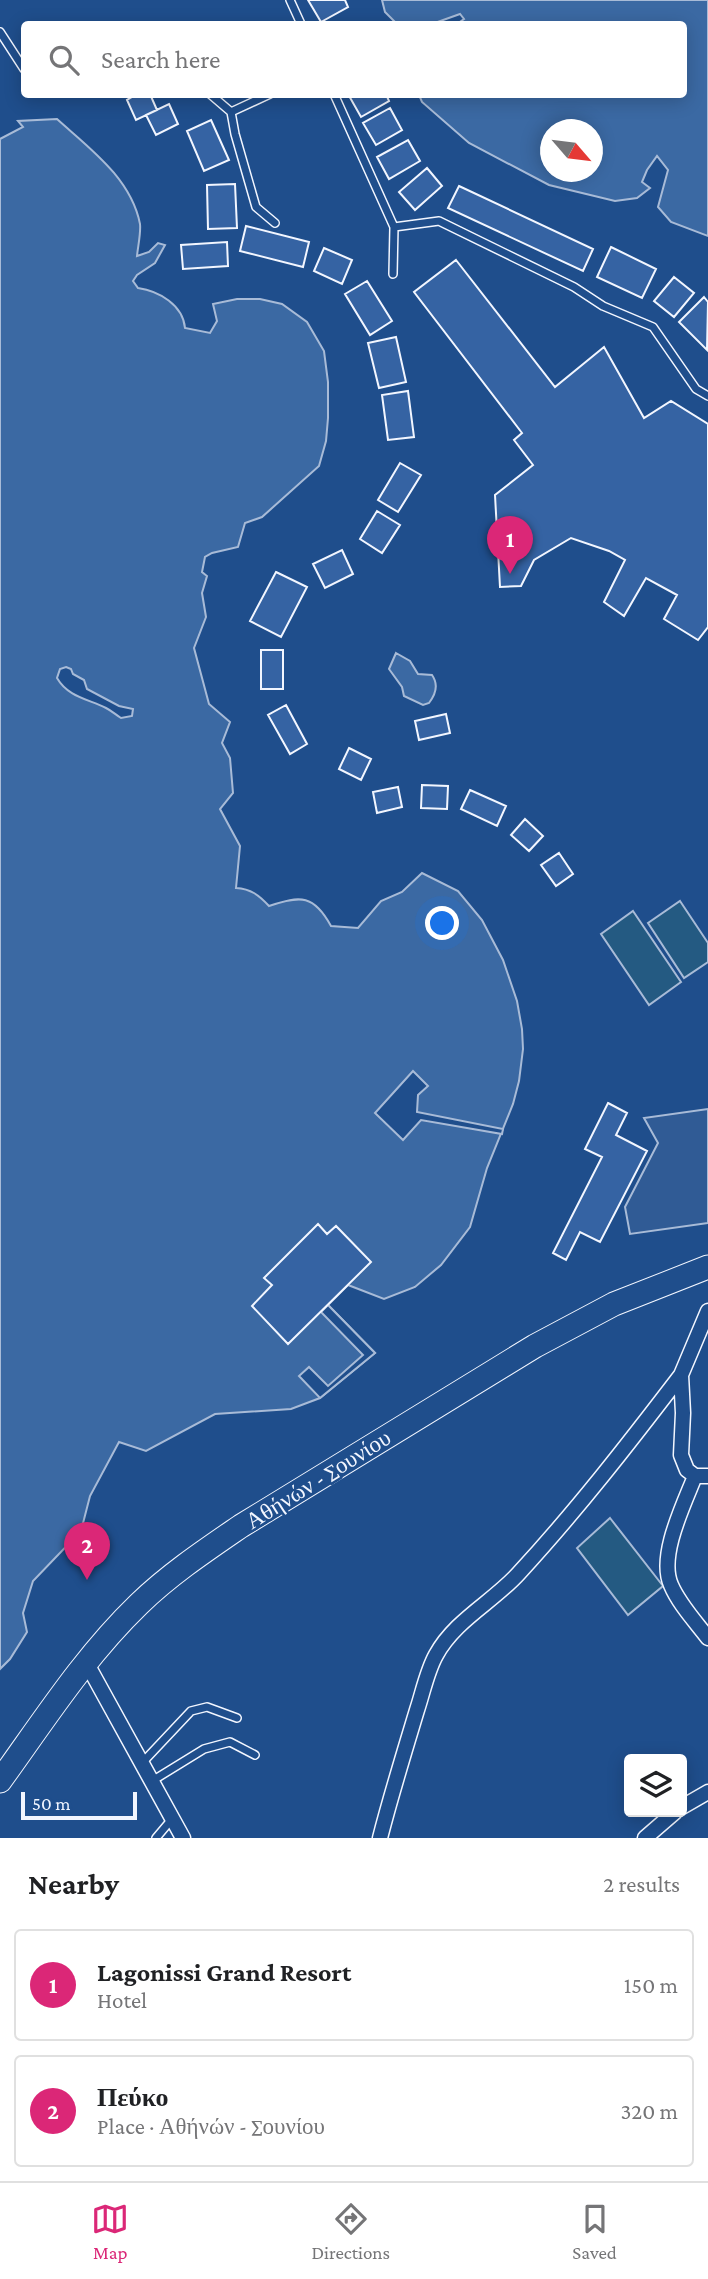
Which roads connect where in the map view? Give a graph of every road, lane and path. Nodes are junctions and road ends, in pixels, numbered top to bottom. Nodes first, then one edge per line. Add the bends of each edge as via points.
1 (290, 0) edge
2 (300, 21) edge
3 (0, 32) edge
4 (21, 64) edge
5 (215, 98) edge
6 (261, 98) edge
7 (336, 98) edge
8 (231, 112) junction
9 (275, 223) dead end
10 (394, 227) junction
11 (393, 274) dead end
12 (708, 396) edge
13 (708, 1268) edge
14 (708, 1311) edge
15 (681, 1375) junction
16 (701, 1476) edge
17 (708, 1638) edge
18 (86, 1661) junction
19 (237, 1718) dead end
20 (255, 1755) dead end
21 (142, 1764) junction
22 (0, 1781) edge
23 (151, 1781) junction
24 (708, 1792) edge
25 (687, 1804) edge
26 (669, 1817) edge
27 (172, 1819) junction
28 (156, 1838) edge
29 (183, 1838) edge
30 (380, 1838) edge
31 (645, 1838) edge

1 - 2 lane
3 - 4 lane
5 - 8 lane
6 - 8 lane
7 - 10 lane
8 - 9 lane via 256,207
10 - 11 lane
10 - 12 lane via 439,222 653,327 696,389
13 - 18 main road, Αθήνών - Σουνίου via 614,1304 535,1346 241,1526 150,1595
14 - 15 street
15 - 16 street via 681,1455 687,1471
15 - 30 street via 553,1537 507,1587 450,1632 428,1677
16 - 17 street via 678,1518 666,1561 670,1583
18 - 21 street
18 - 22 main road, Αθήνών - Σουνίου
19 - 21 lane via 206,1707 191,1711
20 - 23 lane via 230,1742 204,1749
21 - 23 street
23 - 27 street
24 - 25 street
26 - 31 street
27 - 28 lane
27 - 29 street

